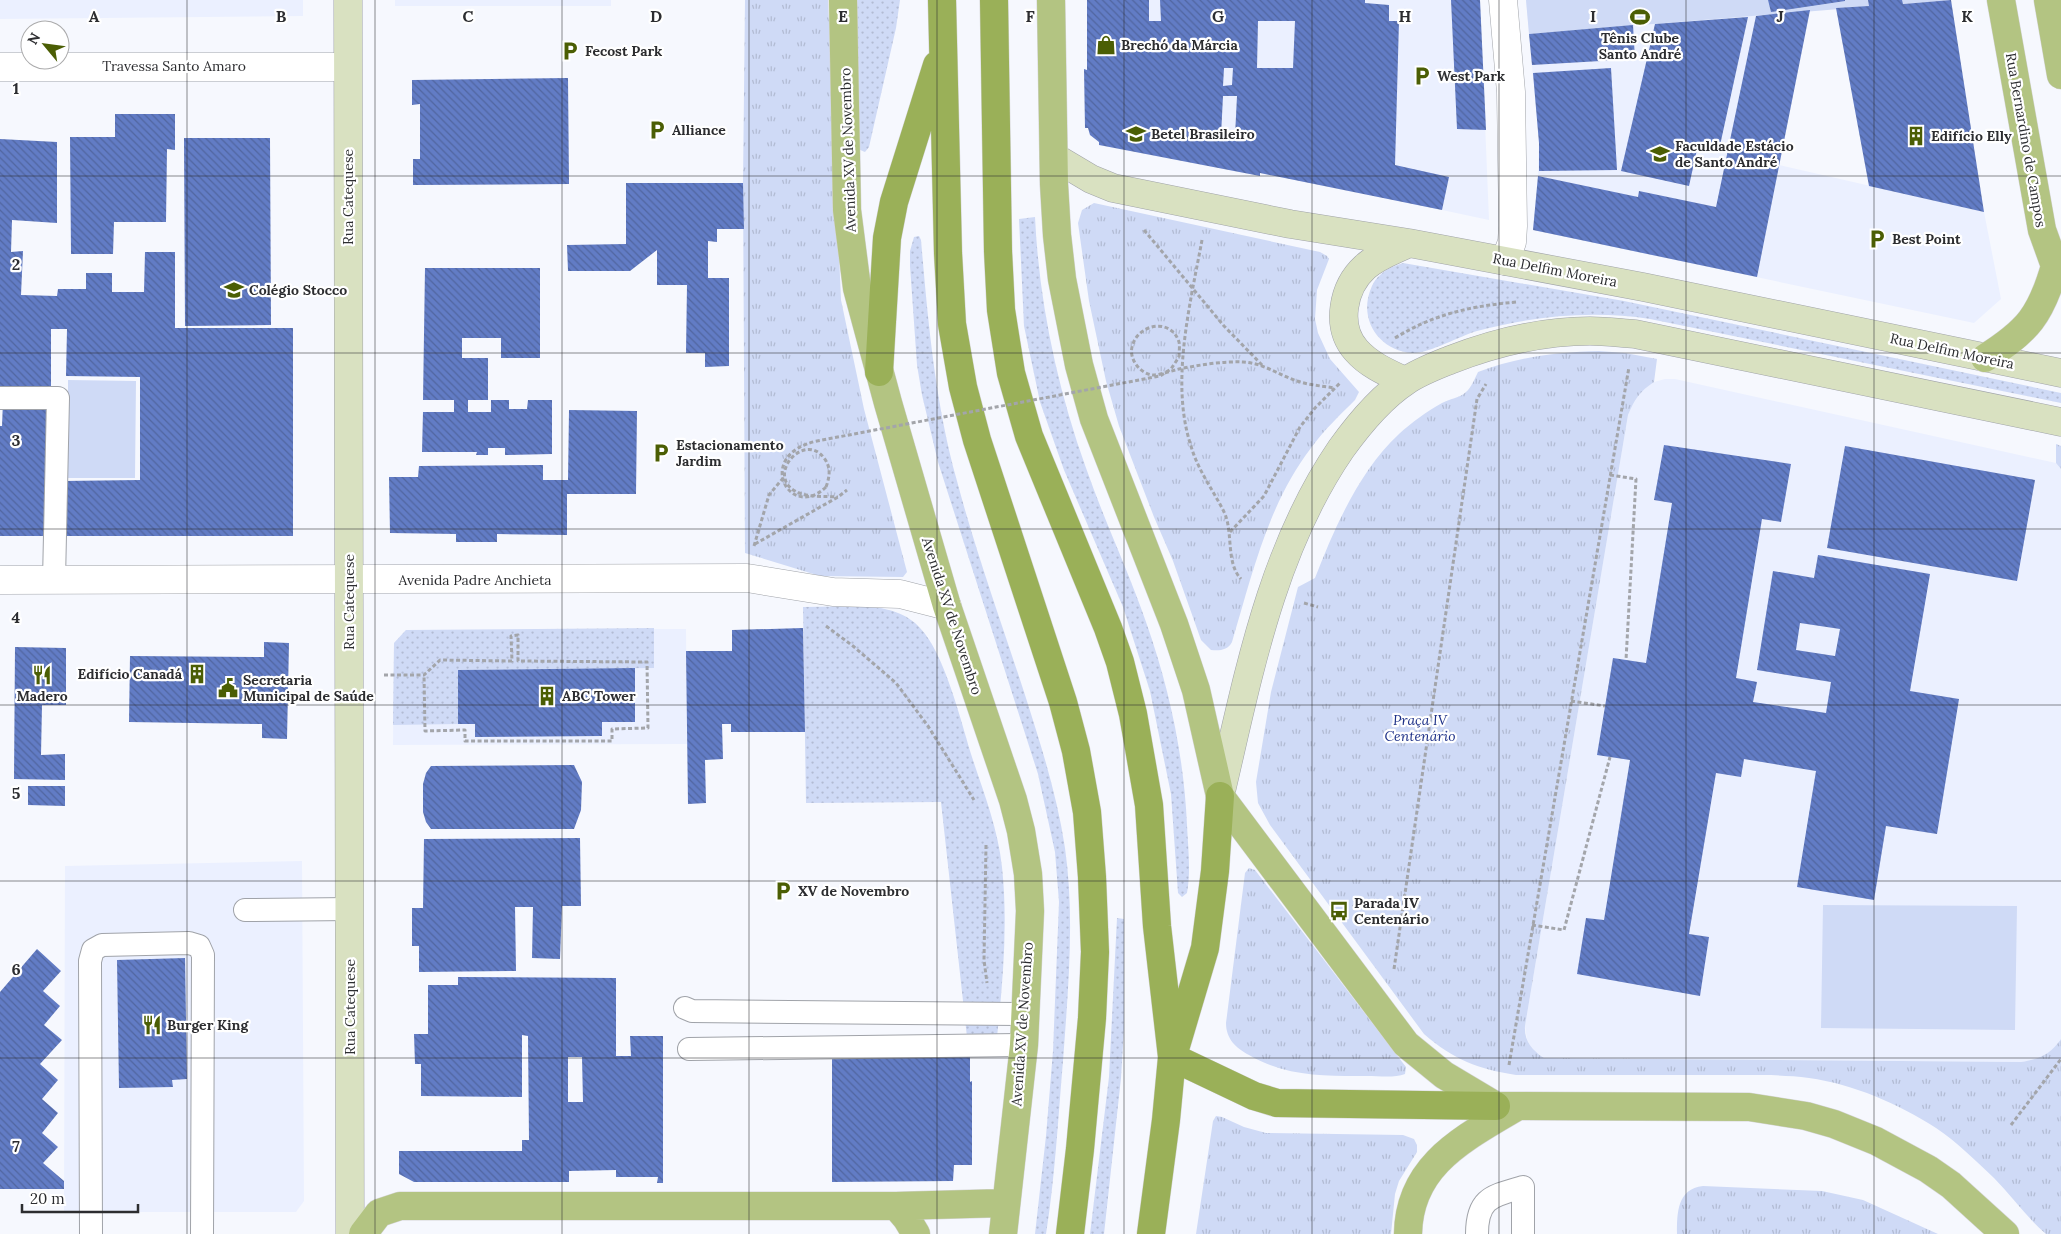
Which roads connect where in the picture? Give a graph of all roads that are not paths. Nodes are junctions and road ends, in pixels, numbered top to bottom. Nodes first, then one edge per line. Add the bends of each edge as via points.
1 (348, 0) edge
2 (843, 0) edge
3 (942, 0) edge
4 (994, 0) edge
5 (1051, 0) edge
6 (1503, 0) edge
7 (2001, 0) edge
8 (2048, 0) edge
9 (944, 42) junction
10 (0, 67) edge
11 (347, 68) junction
12 (2061, 75) edge
13 (1054, 157) junction
14 (1409, 242) junction
15 (1505, 261) junction
16 (2058, 272) edge
17 (1986, 358) junction
18 (879, 372) junction
19 (2061, 373) edge
20 (1405, 381) junction
21 (0, 398) edge
22 (2061, 422) edge
23 (0, 580) edge
24 (54, 580) junction
25 (349, 580) junction
26 (947, 606) junction
27 (1220, 796) junction
28 (350, 909) junction
29 (245, 910) dead end
30 (685, 1008) dead end
31 (1025, 1014) junction
32 (1024, 1045) junction
33 (690, 1049) dead end
34 (1172, 1057) junction
35 (1507, 1106) junction
36 (1006, 1203) junction
37 (896, 1206) junction
38 (91, 1234) edge
39 (202, 1234) edge
40 (350, 1234) edge
41 (363, 1234) edge
42 (916, 1234) edge
43 (1003, 1234) edge
44 (1070, 1234) edge
45 (1151, 1234) edge
46 (1408, 1234) edge
47 (1477, 1234) edge
48 (1523, 1234) edge
49 (2005, 1234) edge

1 - 11 main road, Rua Catequese
2 - 18 main road, Avenida XV de Novembro via 847,210 857,288
3 - 9 highway
4 - 34 highway via 998,251 1005,342 1029,436 1108,628 1133,714 1149,805 1157,926
5 - 13 main road
6 - 15 street via 1511,92 1513,217 1512,242
7 - 16 main road, Rua Bernardino de Campos via 2042,230
8 - 12 main road
9 - 18 highway via 894,202 883,284
9 - 44 highway via 948,253 952,324 962,387 1063,702 1087,812 1095,952 1092,1018
10 - 11 street, Travessa Santo Amaro
11 - 25 main road, Rua Catequese
13 - 14 main road, Rua Delfim Moreira via 1113,188 1290,224
13 - 27 main road via 1061,270 1079,366 1094,419 1174,624 1196,690
14 - 15 main road, Rua Delfim Moreira
14 - 20 main road via 1367,265 1357,275 1345,301 1344,315 1356,350 1377,367
15 - 17 main road, Rua Delfim Moreira
16 - 17 main road via 2030,324 2016,338
17 - 19 main road, Rua Delfim Moreira
18 - 26 main road, Avenida XV de Novembro
20 - 22 main road via 1491,346 1549,334 1608,332 1643,336
20 - 27 main road via 1372,409 1353,433 1311,498 1293,534 1272,593 1244,692
21 - 24 lane via 58,398
23 - 24 street, Avenida Padre Anchieta
24 - 25 street, Avenida Padre Anchieta
25 - 26 street, Avenida Padre Anchieta via 747,578 833,592 900,594
25 - 28 main road, Rua Catequese
26 - 31 main road, Avenida XV de Novembro via 1014,800 1021,831 1030,911
27 - 34 highway via 1205,948
27 - 35 main road via 1406,1044 1444,1075
28 - 29 lane
28 - 40 main road, Rua Catequese
30 - 31 lane via 692,1011
31 - 32 main road, Avenida XV de Novembro
32 - 33 lane
32 - 36 main road, Avenida XV de Novembro
34 - 35 highway via 1254,1096 1277,1103
34 - 45 highway
35 - 46 main road via 1430,1168 1415,1196
35 - 49 main road via 1749,1107 1806,1116 1856,1132 1928,1169
36 - 37 main road
36 - 43 main road, Avenida XV de Novembro
37 - 41 main road via 400,1206 379,1213
37 - 42 main road
38 - 39 lane via 90,961 93,950 102,945 189,943 199,946 203,955
47 - 48 lane via 1481,1208 1491,1197 1523,1187

